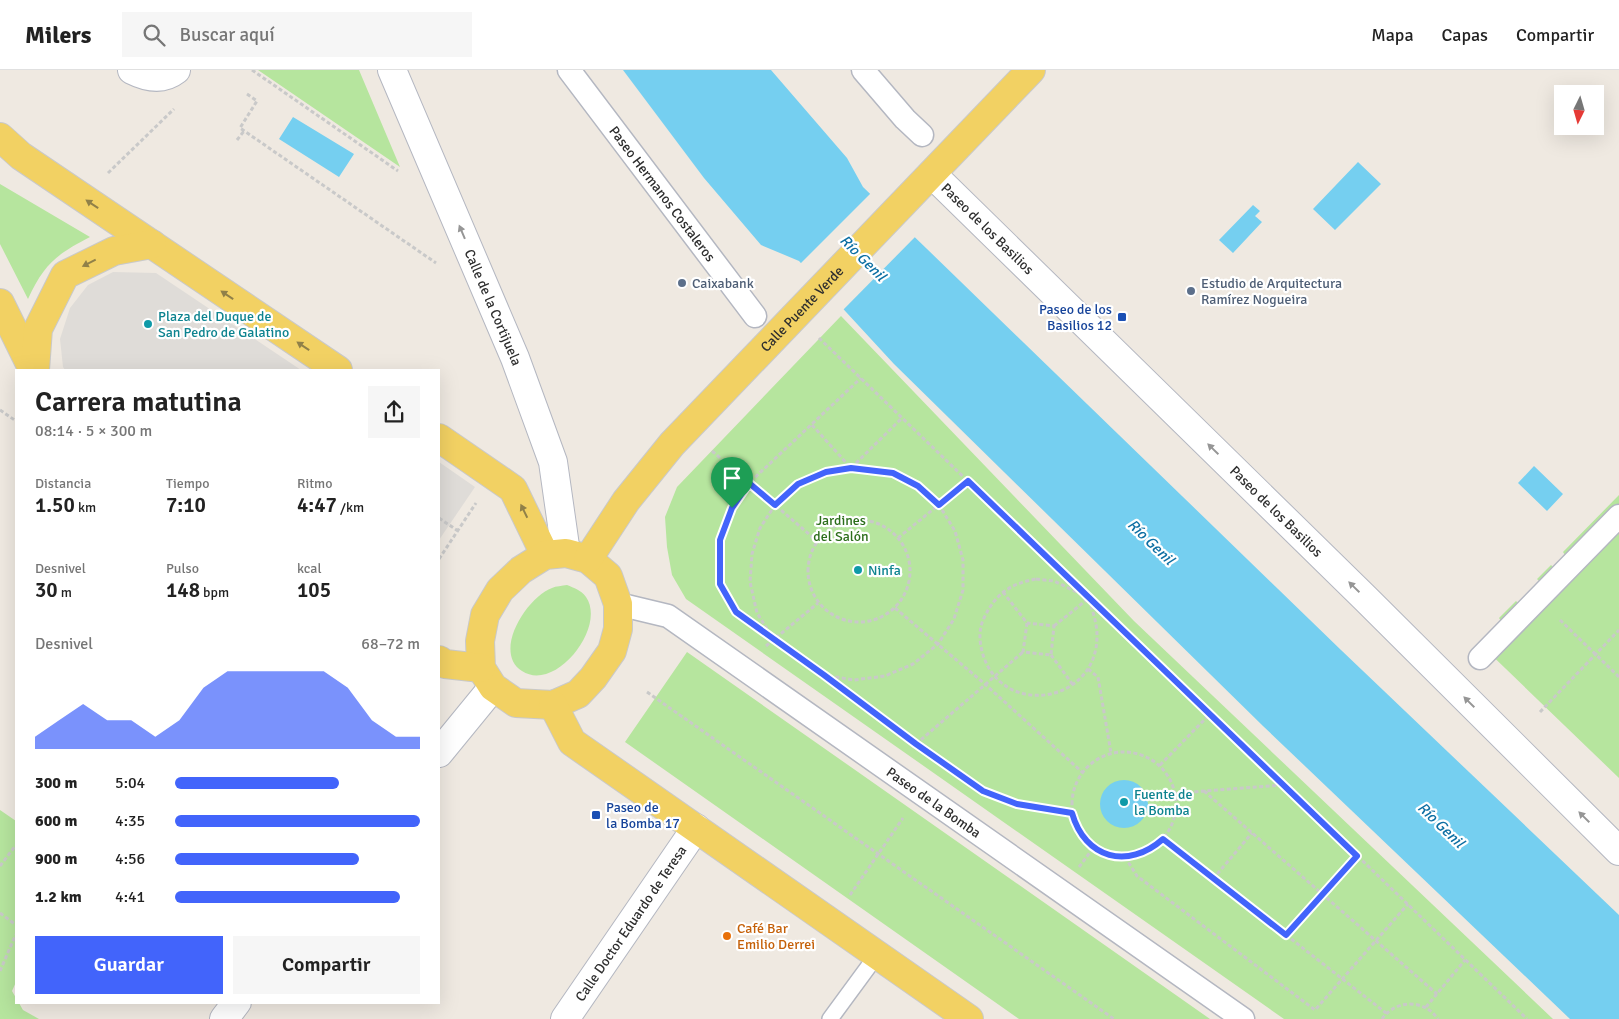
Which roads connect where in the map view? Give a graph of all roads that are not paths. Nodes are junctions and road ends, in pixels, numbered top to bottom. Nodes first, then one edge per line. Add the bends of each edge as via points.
1 (132, 70) edge
2 (176, 70) edge
3 (392, 70) edge
4 (569, 70) edge
5 (862, 70) edge
6 (1031, 70) edge
7 (922, 135) dead end
8 (0, 137) edge
9 (11, 153) edge
10 (932, 174) junction
11 (152, 244) junction
12 (0, 303) edge
13 (755, 316) dead end
14 (33, 369) edge
15 (34, 369) edge
16 (337, 369) edge
17 (440, 439) edge
18 (1619, 516) edge
19 (567, 556) junction
20 (618, 604) junction
21 (1480, 658) dead end
22 (440, 661) edge
23 (487, 677) junction
24 (553, 705) junction
25 (440, 751) edge
26 (696, 828) junction
27 (1619, 851) edge
28 (877, 955) junction
29 (235, 1004) edge
30 (224, 1019) edge
31 (564, 1019) edge
32 (830, 1019) edge
33 (969, 1019) edge
34 (1243, 1019) edge

1 - 2 main road via 149,78
19 -> 3 main road, Calle de la Cortijuela via 553,462 515,358
4 - 13 street, Paseo Hermanos Costaleros
5 - 7 street
6 - 10 main road, Calle Puente Verde
8 - 9 main road
11 -> 9 main road
10 - 19 main road, Calle Puente Verde via 672,444 626,500
27 -> 10 main road, Paseo de los Basilios
11 -> 15 main road via 114,251 66,275 38,329
16 -> 11 main road
12 - 14 main road
19 -> 17 main road via 513,489
18 - 21 street
19 - 20 main road via 608,576
19 - 23 main road via 520,570 500,590 485,615 480,641
20 - 24 main road via 618,629 612,651 578,694
20 - 34 street, Paseo de la Bomba via 668,616
22 - 23 main road
23 - 24 main road via 516,703
23 - 25 main road
24 - 26 main road via 572,742
26 - 28 main road
26 - 31 main road, Calle Doctor Eduardo de Teresa
28 - 32 lane
28 - 33 main road
29 - 30 main road

